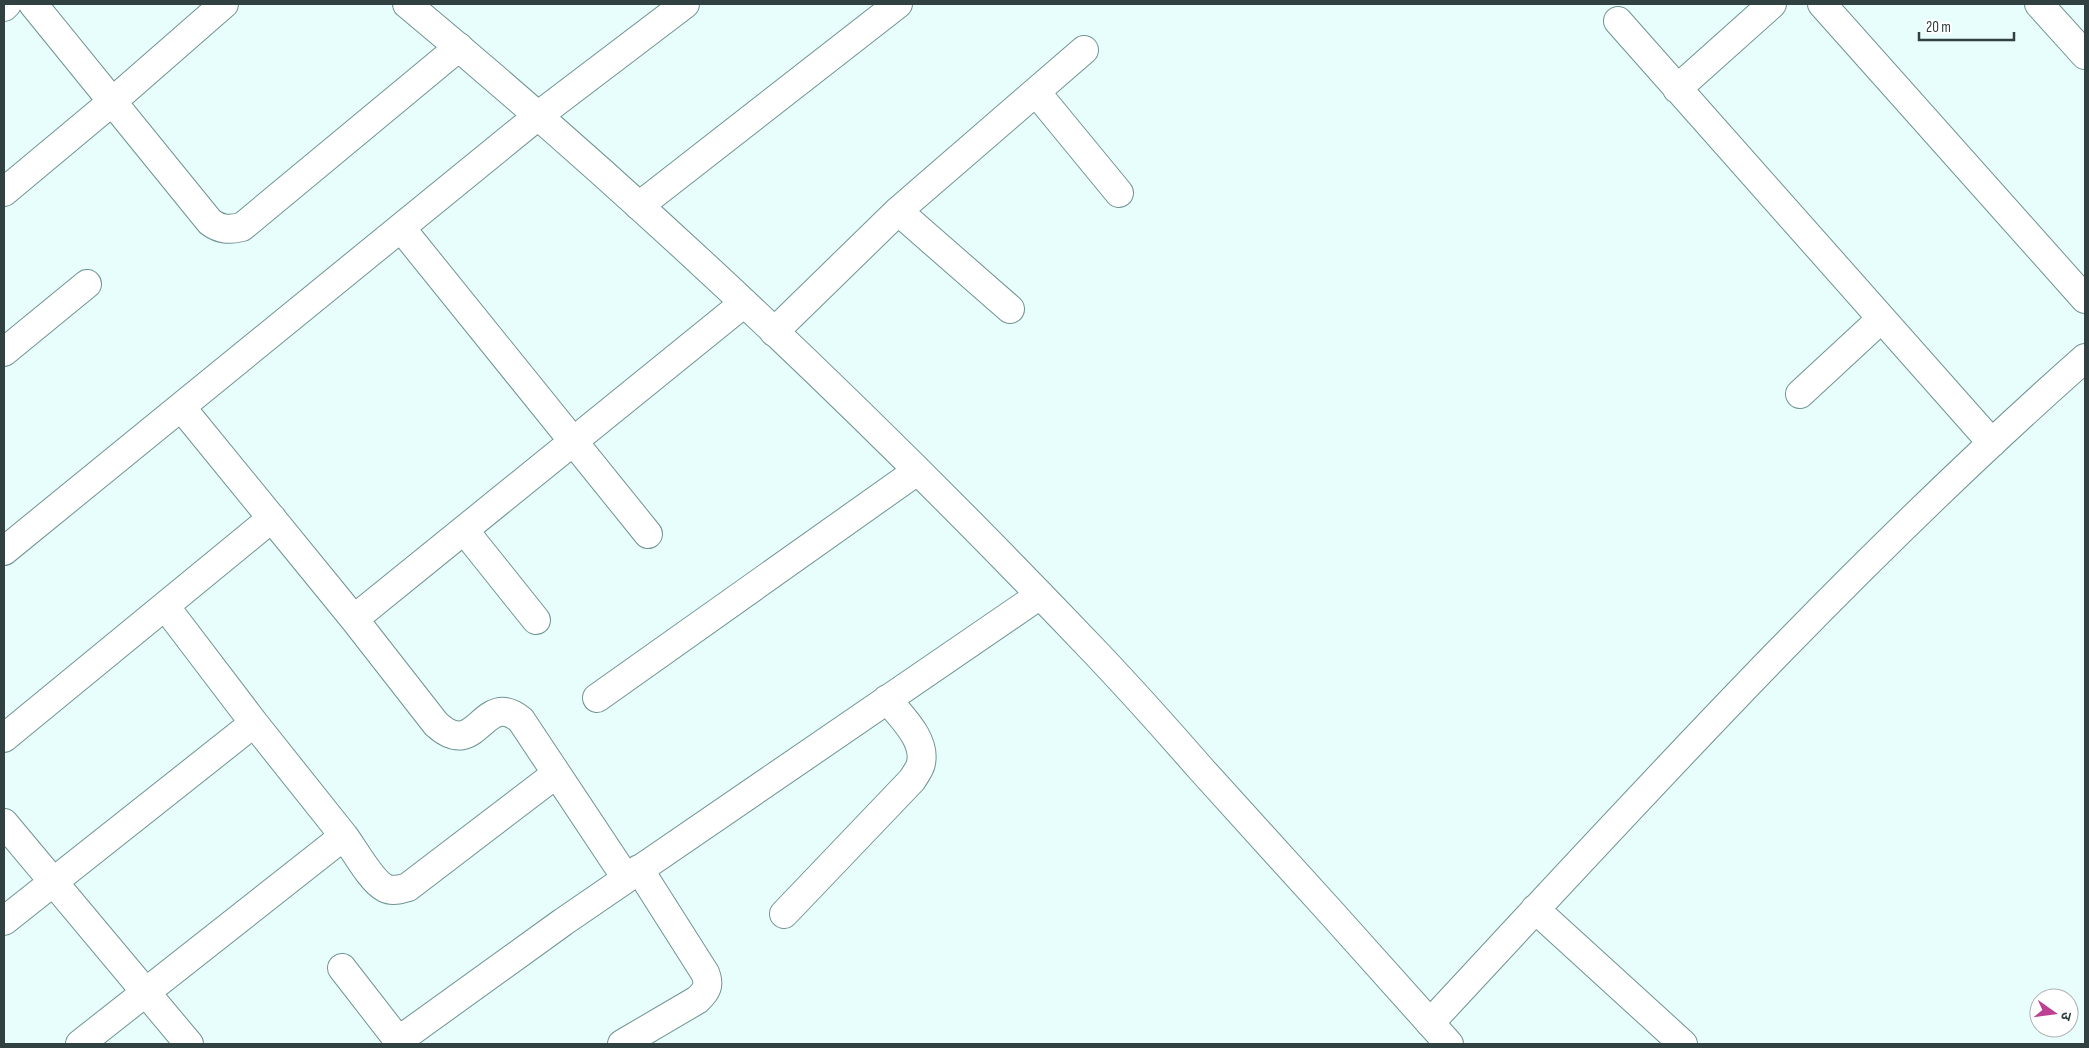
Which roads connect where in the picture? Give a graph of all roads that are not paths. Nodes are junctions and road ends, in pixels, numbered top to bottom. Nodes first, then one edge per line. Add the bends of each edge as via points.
1 (7, 4) edge
2 (34, 4) edge
3 (224, 4) edge
4 (407, 4) edge
5 (685, 4) edge
6 (898, 4) edge
7 (1772, 4) edge
8 (1822, 4) edge
9 (2039, 4) edge
10 (4, 6) edge
11 (1618, 22) dead end
12 (459, 47) junction
13 (1084, 50) dead end
14 (2085, 55) edge
15 (1677, 88) junction
16 (1036, 92) junction
17 (113, 100) junction
18 (539, 115) junction
19 (4, 192) edge
20 (1119, 193) dead end
21 (639, 206) junction
22 (898, 212) junction
23 (400, 228) junction
24 (87, 284) dead end
25 (2085, 299) edge
26 (744, 303) junction
27 (1010, 308) dead end
28 (1881, 319) junction
29 (774, 332) junction
30 (4, 352) edge
31 (2085, 358) edge
32 (1800, 394) dead end
33 (181, 407) junction
34 (572, 442) junction
35 (1992, 443) junction
36 (917, 471) junction
37 (272, 518) junction
38 (464, 530) junction
39 (648, 534) dead end
40 (4, 551) edge
41 (1040, 595) junction
42 (165, 606) junction
43 (354, 619) junction
44 (536, 620) dead end
45 (597, 698) dead end
46 (887, 699) junction
47 (254, 723) junction
48 (4, 738) edge
49 (556, 774) junction
50 (4, 823) edge
51 (344, 836) junction
52 (633, 874) junction
53 (53, 882) junction
54 (1535, 909) junction
55 (784, 914) dead end
56 (4, 921) edge
57 (342, 968) dead end
58 (145, 992) junction
59 (1430, 1023) junction
60 (399, 1043) edge
61 (80, 1044) edge
62 (189, 1044) edge
63 (622, 1044) edge
64 (1449, 1044) edge
65 (1684, 1044) edge

1 - 10 street
2 - 17 street
3 - 17 street
4 - 12 street
5 - 18 street
6 - 21 street
7 - 15 street
8 - 25 street
9 - 14 street
11 - 15 street
12 - 17 street via 242,227 231,230 218,228 210,222
12 - 18 street
13 - 16 street
15 - 28 street
16 - 20 street
16 - 22 street
17 - 19 street
18 - 21 street
18 - 23 street
21 - 26 street
22 - 27 street
22 - 29 street
23 - 33 street
23 - 34 street
24 - 30 street
26 - 29 street
26 - 34 street
28 - 32 street
28 - 35 street
29 - 36 street
31 - 35 street
33 - 37 street
33 - 40 street
34 - 38 street
34 - 39 street
35 - 54 street via 1909,520
36 - 41 street
36 - 45 street
37 - 42 street
37 - 43 street
38 - 43 street
38 - 44 street
41 - 46 street
41 - 59 street via 1113,671
42 - 47 street
42 - 48 street
43 - 49 street via 446,734 457,737 468,734 491,715 502,711 513,713 521,720
46 - 52 street
46 - 55 street via 916,736 922,749 921,764 912,780
47 - 51 street
47 - 53 street
49 - 51 street via 408,887 397,891 386,889 376,880
49 - 52 street
50 - 53 street
51 - 58 street
52 - 60 street
52 - 63 street via 705,973 708,982 706,992 697,1000
53 - 56 street
53 - 58 street
54 - 59 street
54 - 65 street
57 - 60 street
58 - 61 street
58 - 62 street
59 - 64 street

